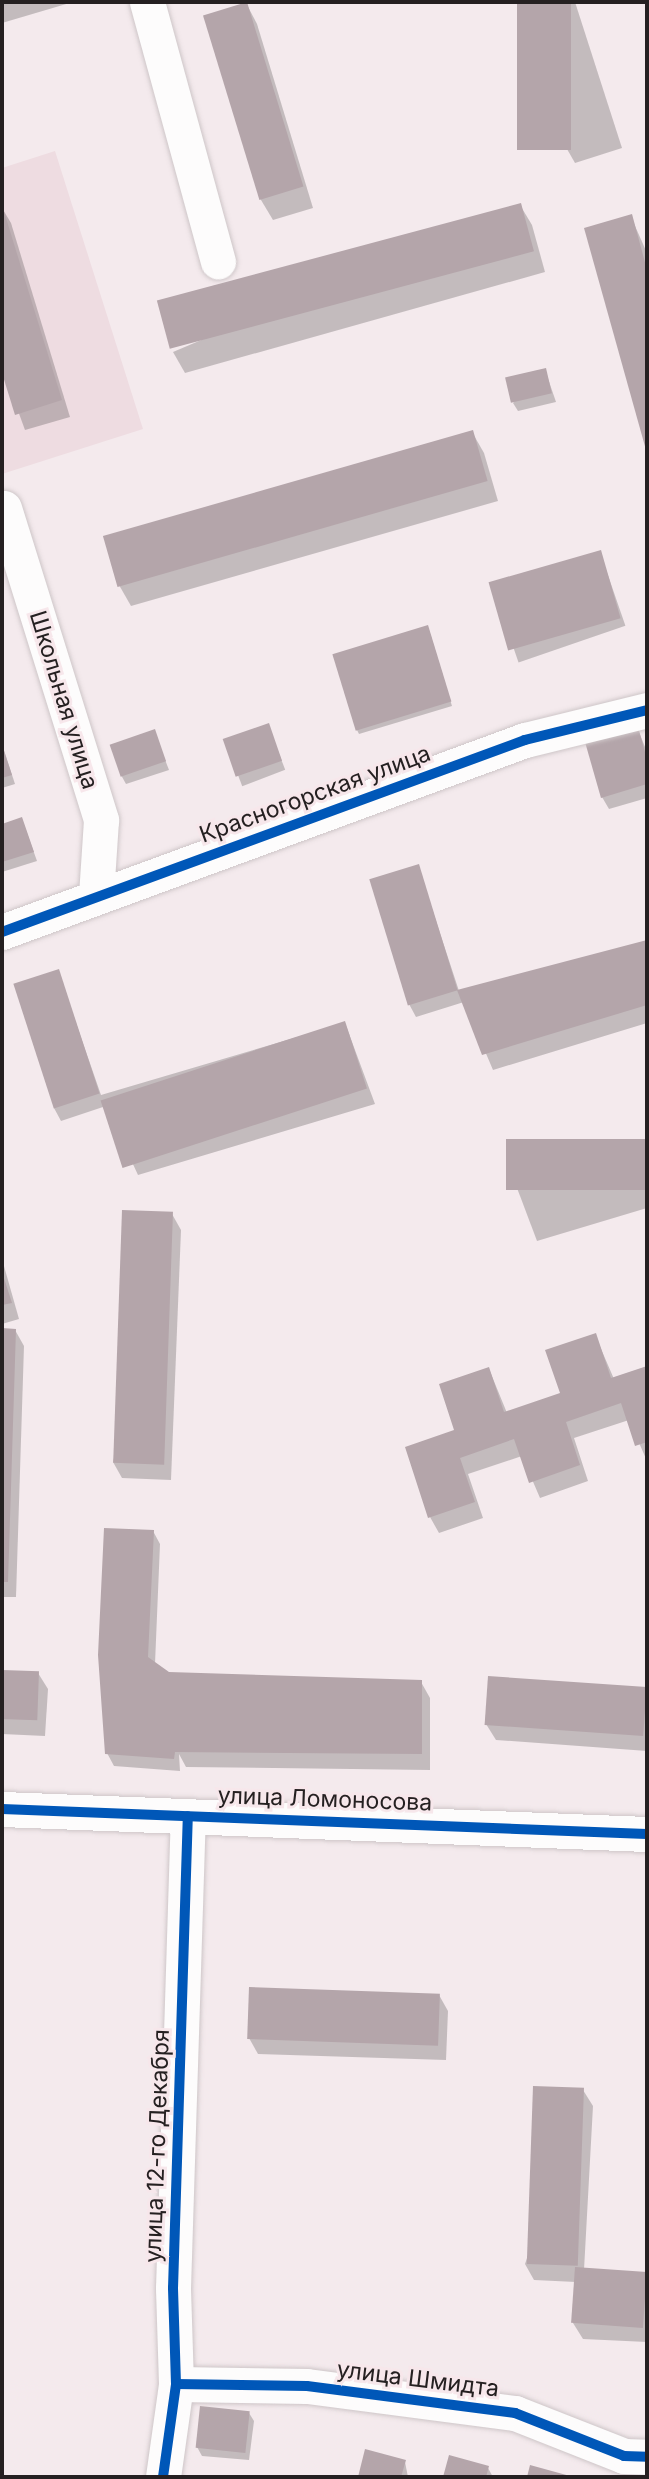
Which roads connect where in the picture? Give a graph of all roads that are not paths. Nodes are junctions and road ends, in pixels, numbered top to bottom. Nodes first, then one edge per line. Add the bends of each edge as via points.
1 (147, 2) edge
2 (218, 261) dead end
3 (4, 508) dead end
4 (647, 710) edge
5 (96, 895) junction
6 (2, 932) edge
7 (2, 1809) edge
8 (187, 1816) junction
9 (647, 1834) edge
10 (176, 2384) junction
11 (629, 2463) edge
12 (163, 2477) edge

1 - 2 street
3 - 5 street, Школьная улица via 101,820
4 - 5 street, Красногорская улица via 524,740
5 - 6 street, Красногорская улица
7 - 8 street, улица Ломоносова
8 - 9 street, улица Ломоносова
8 - 10 street, улица 12-го Декабря via 173,2288
10 - 11 street, улица Шмидта via 307,2386 515,2413
10 - 12 street, улица 12-го Декабря

